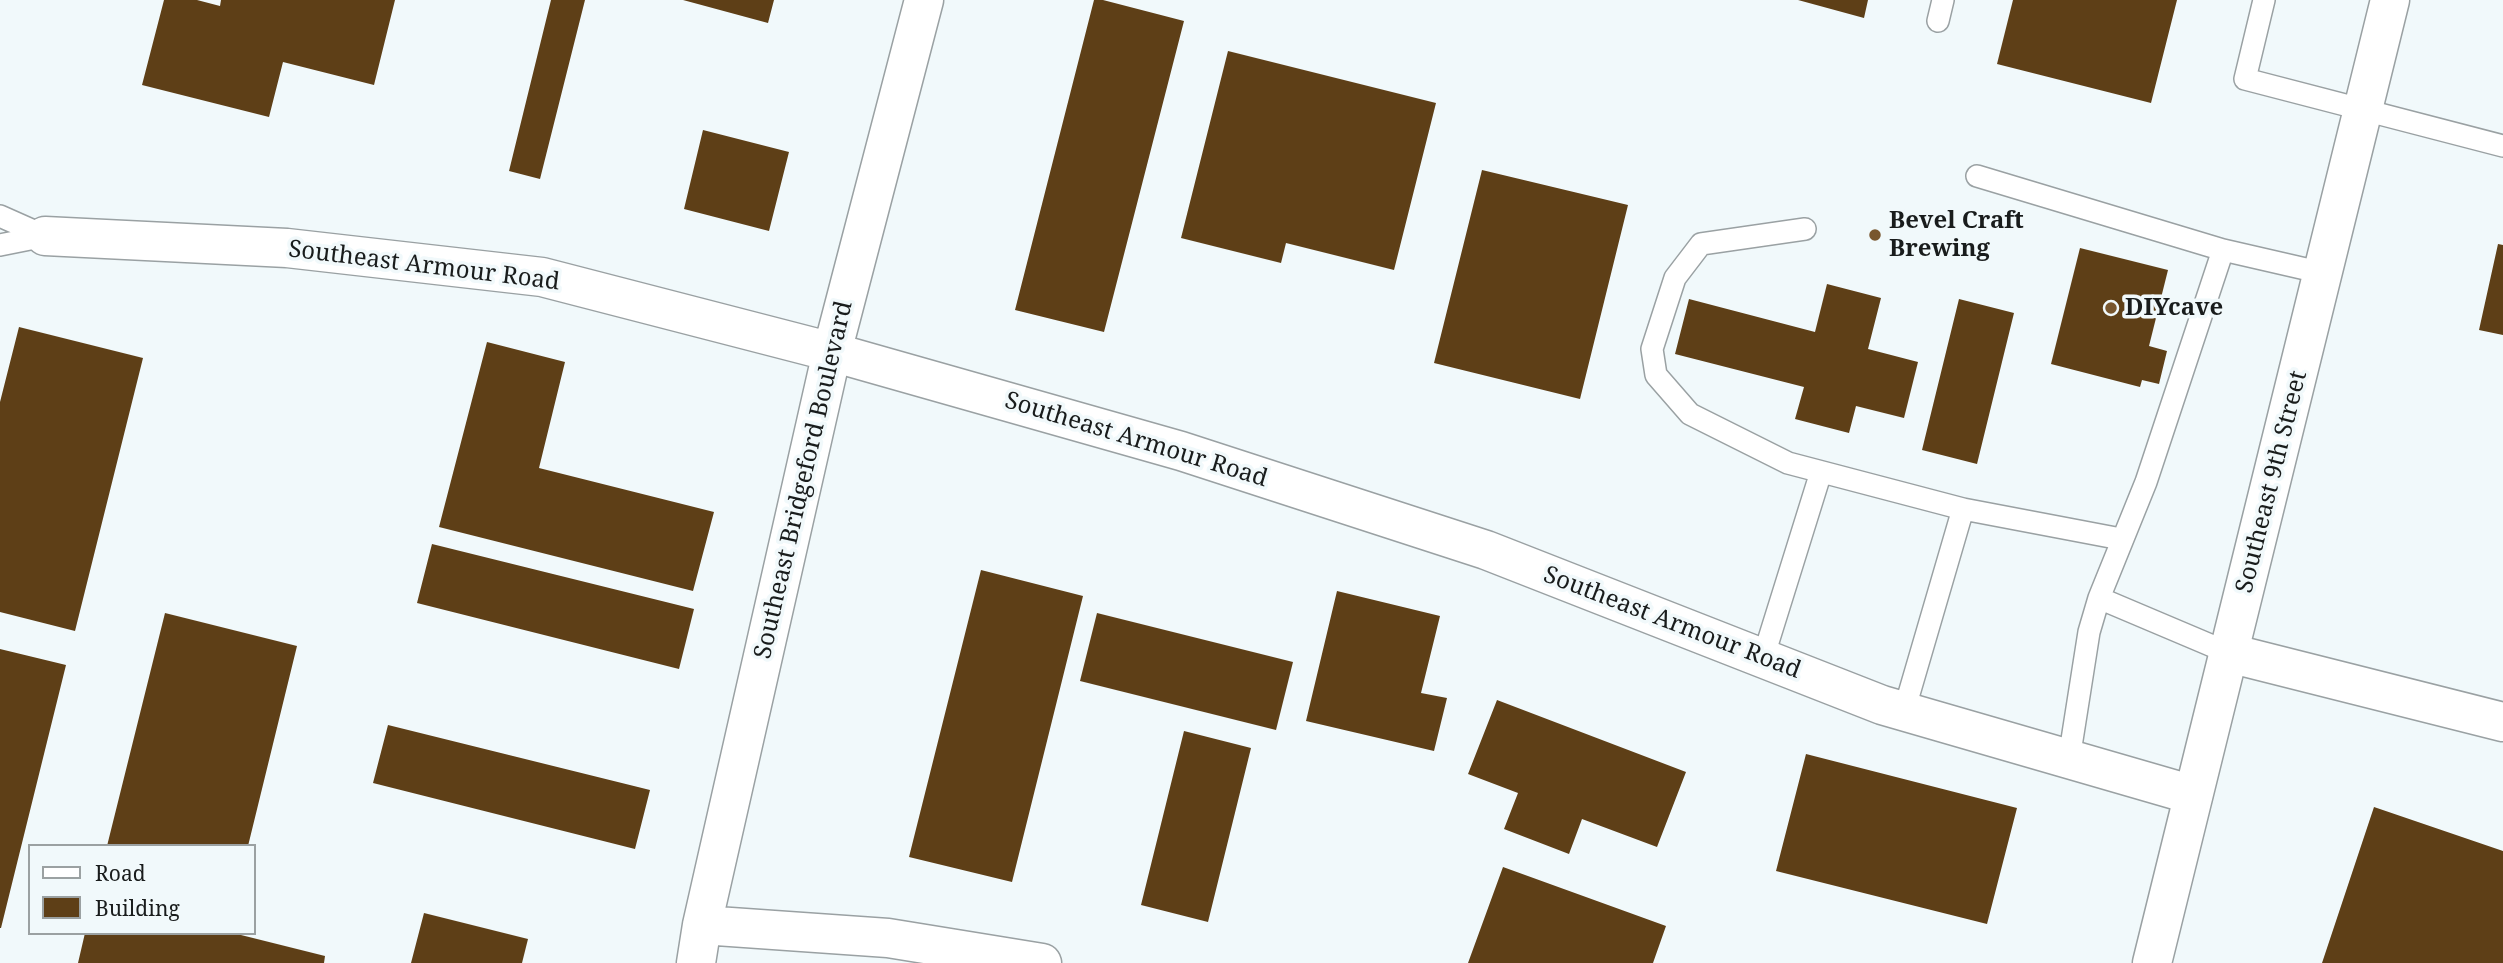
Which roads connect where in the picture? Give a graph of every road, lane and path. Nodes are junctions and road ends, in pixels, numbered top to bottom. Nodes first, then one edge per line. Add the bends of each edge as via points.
1 (924, 0) edge
2 (1943, 0) edge
3 (2264, 0) edge
4 (2390, 0) edge
5 (1938, 21) dead end
6 (2363, 110) junction
7 (2503, 146) edge
8 (1977, 176) dead end
9 (0, 216) edge
10 (1805, 229) dead end
11 (45, 236) junction
12 (0, 245) edge
13 (2223, 250) junction
14 (2323, 273) junction
15 (832, 352) junction
16 (1821, 472) junction
17 (1963, 509) junction
18 (2121, 539) junction
19 (2099, 597) junction
20 (2229, 653) junction
21 (1763, 658) junction
22 (1904, 711) junction
23 (2503, 722) edge
24 (2068, 759) junction
25 (2193, 795) junction
26 (702, 925) junction
27 (696, 963) edge
28 (1042, 963) edge
29 (2152, 963) edge

1 - 15 street, Southeast Bridgeford Boulevard
2 - 5 lane
3 - 6 lane via 2245,79
4 - 6 street, Southeast 9th Street
6 - 7 lane
6 - 14 street, Southeast 9th Street
8 - 13 lane
9 - 11 lane
10 - 16 lane via 1701,244 1675,278 1652,349 1656,375 1690,414 1788,463
11 - 12 lane
11 - 15 street, Southeast Armour Road via 287,247 542,277
13 - 14 lane
13 - 18 lane via 2146,482
14 - 20 street, Southeast 9th Street
15 - 21 street, Southeast Armour Road via 1181,451 1473,546
15 - 26 street, Southeast Bridgeford Boulevard
16 - 17 lane
16 - 21 lane
17 - 18 lane
17 - 22 lane
18 - 19 lane
19 - 20 lane
19 - 24 lane
20 - 23 street
20 - 25 street, Southeast 9th Street
21 - 22 street, Southeast Armour Road
22 - 24 street, Southeast Armour Road
24 - 25 street, Southeast Armour Road
25 - 29 street, Southeast 9th Street
26 - 27 street, Southeast Bridgeford Boulevard
26 - 28 street via 888,938

